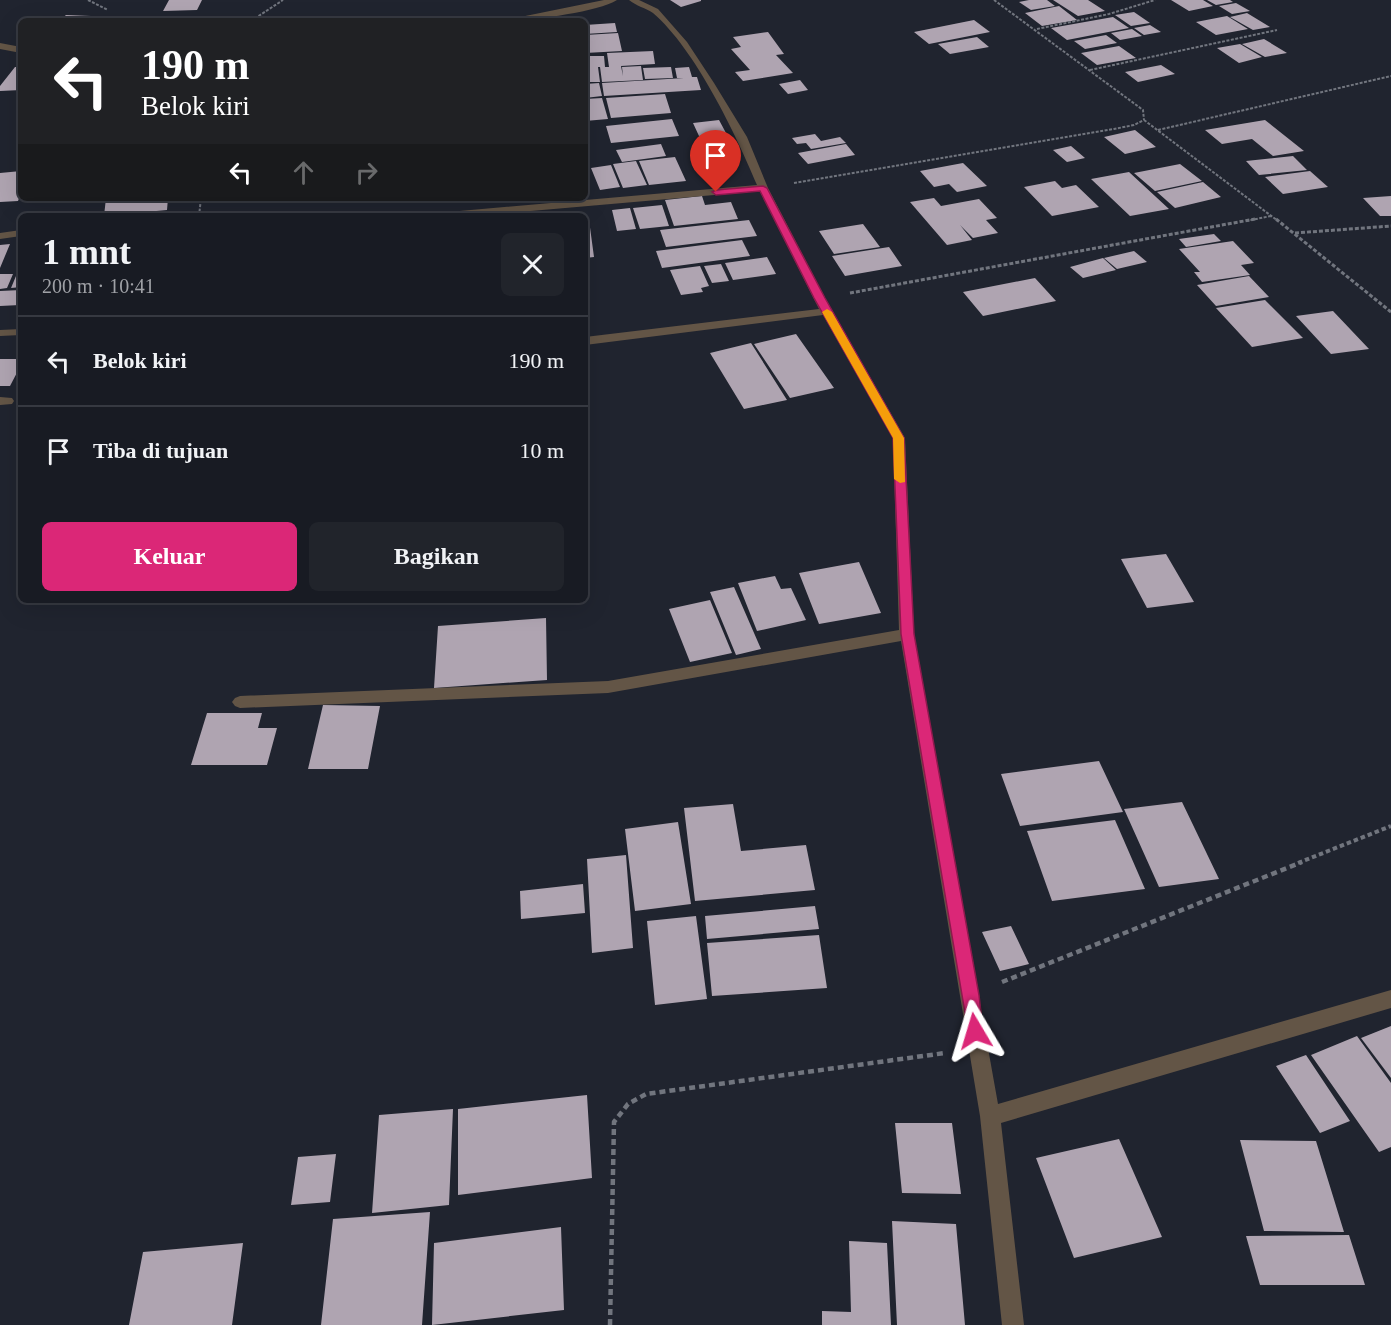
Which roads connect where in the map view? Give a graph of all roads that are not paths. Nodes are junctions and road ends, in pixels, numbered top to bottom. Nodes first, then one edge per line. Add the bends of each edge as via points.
1 (613, 0) edge
2 (633, 0) edge
3 (520, 18) edge
4 (0, 46) edge
5 (18, 49) edge
6 (763, 188) junction
7 (472, 213) edge
8 (18, 233) edge
9 (0, 236) edge
10 (827, 311) junction
11 (18, 332) edge
12 (0, 333) edge
13 (588, 341) edge
14 (907, 634) junction
15 (240, 702) dead end
16 (1391, 999) edge
17 (990, 1116) junction
18 (1013, 1325) edge

1 - 3 street
2 - 6 street via 656,11 684,44 742,137
4 - 5 street
6 - 7 street
6 - 10 street
8 - 9 street
10 - 13 street
10 - 14 street via 898,438
11 - 12 street
14 - 15 street via 608,687
14 - 17 street
16 - 17 street
17 - 18 street

